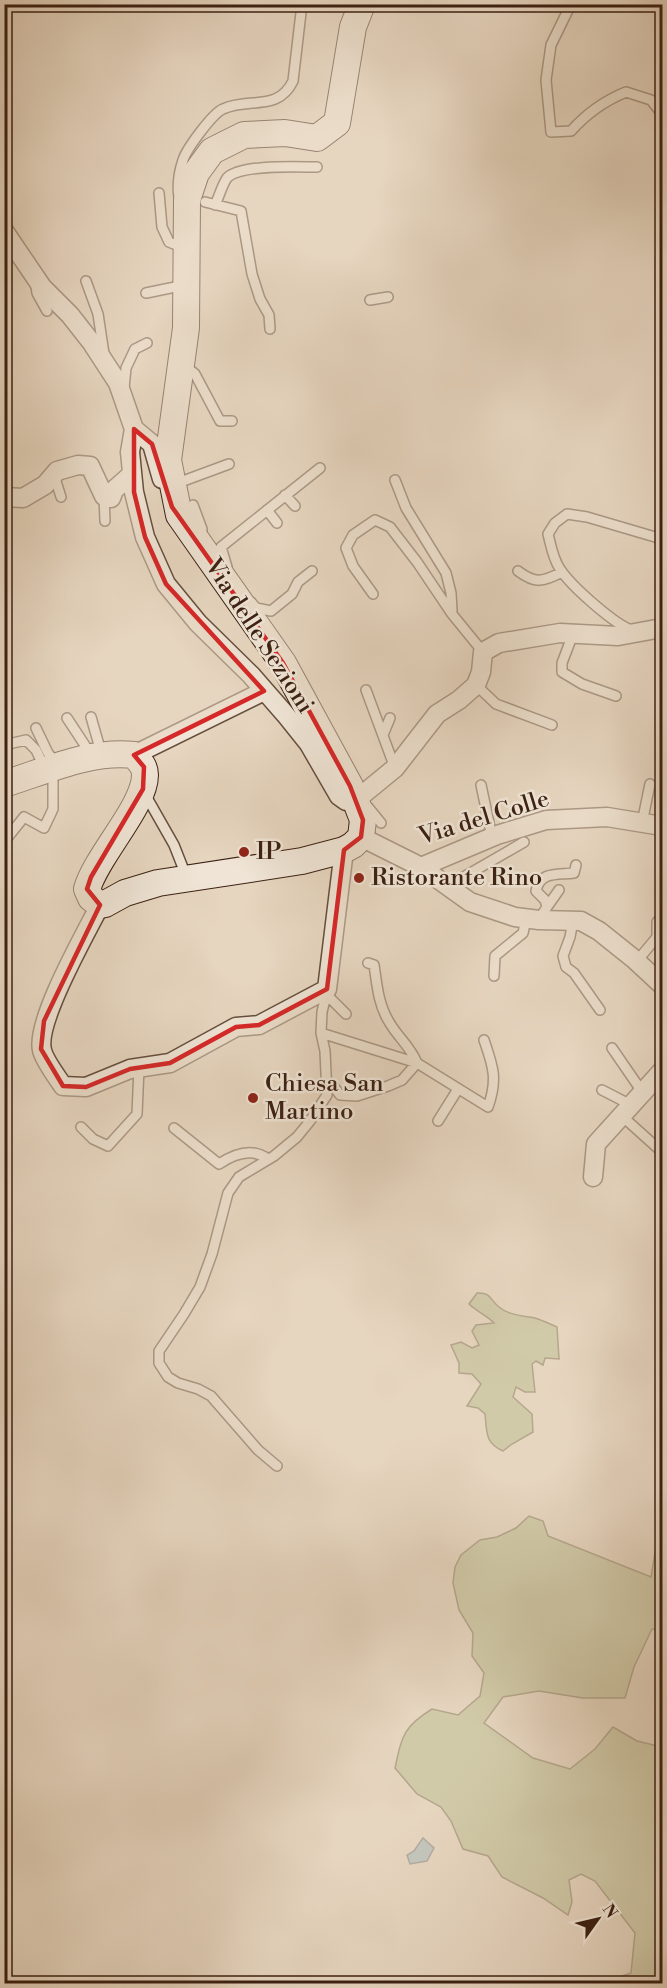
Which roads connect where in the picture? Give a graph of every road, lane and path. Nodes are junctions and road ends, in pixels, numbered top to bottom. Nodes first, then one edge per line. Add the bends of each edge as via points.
1 (302, 4) edge
2 (362, 4) edge
3 (571, 4) edge
4 (663, 114) edge
5 (317, 167) dead end
6 (159, 194) dead end
7 (196, 205) junction
8 (215, 205) junction
9 (4, 231) edge
10 (186, 249) junction
11 (12, 253) edge
12 (34, 275) junction
13 (86, 281) dead end
14 (186, 285) junction
15 (146, 293) dead end
16 (388, 297) dead end
17 (370, 300) dead end
18 (46, 311) dead end
19 (270, 329) dead end
20 (147, 343) dead end
21 (105, 362) junction
22 (181, 363) junction
23 (123, 398) junction
24 (232, 421) dead end
25 (134, 429) junction
26 (229, 464) dead end
27 (320, 468) dead end
28 (132, 474) junction
29 (54, 475) junction
30 (395, 480) dead end
31 (173, 485) junction
32 (285, 495) junction
33 (4, 496) edge
34 (104, 496) junction
35 (61, 497) dead end
36 (295, 506) dead end
37 (186, 510) junction
38 (267, 510) junction
39 (105, 521) dead end
40 (277, 524) dead end
41 (663, 539) edge
42 (312, 571) dead end
43 (518, 571) dead end
44 (561, 572) junction
45 (228, 585) junction
46 (373, 594) dead end
47 (452, 614) junction
48 (663, 628) edge
49 (636, 633) junction
50 (573, 634) junction
51 (483, 652) junction
52 (476, 685) junction
53 (366, 690) dead end
54 (264, 691) junction
55 (616, 696) dead end
56 (92, 717) dead end
57 (68, 718) dead end
58 (390, 718) dead end
59 (552, 725) dead end
60 (36, 728) dead end
61 (383, 735) junction
62 (4, 745) edge
63 (134, 755) junction
64 (97, 756) junction
65 (52, 768) junction
66 (395, 768) junction
67 (4, 784) edge
68 (481, 784) dead end
69 (650, 784) dead end
70 (142, 789) junction
71 (359, 798) junction
72 (642, 823) junction
73 (663, 826) edge
74 (362, 837) junction
75 (492, 837) junction
76 (4, 842) edge
77 (524, 842) dead end
78 (576, 865) dead end
79 (421, 867) junction
80 (188, 880) junction
81 (448, 886) junction
82 (559, 890) dead end
83 (100, 904) junction
84 (537, 915) junction
85 (663, 917) edge
86 (573, 921) junction
87 (637, 961) junction
88 (368, 963) dead end
89 (494, 976) dead end
90 (663, 985) edge
91 (326, 992) junction
92 (600, 1011) dead end
93 (346, 1014) dead end
94 (321, 1033) junction
95 (484, 1040) dead end
96 (612, 1048) dead end
97 (417, 1064) junction
98 (139, 1068) junction
99 (663, 1071) edge
100 (334, 1087) dead end
101 (458, 1089) junction
102 (602, 1090) dead end
103 (632, 1104) junction
104 (438, 1121) dead end
105 (81, 1127) dead end
106 (174, 1128) dead end
107 (663, 1152) edge
108 (268, 1159) junction
109 (593, 1177) dead end
110 (277, 1466) dead end

1 - 7 lane via 294,81 288,93 276,100 221,109 183,157 178,196
2 - 7 street, Via delle Sezioni via 353,27 337,123 317,138 285,133 244,135 212,151 196,173 187,200
3 - 4 lane via 551,45 546,80 550,132 571,131 607,99 626,92 651,100
5 - 8 lane via 240,171 228,177
6 - 10 lane via 162,227 169,242
7 - 8 lane
7 - 10 street, Via delle Sezioni
8 - 19 lane via 241,211 252,274 269,315
9 - 11 street
10 - 14 street, Via delle Sezioni
11 - 12 street
12 - 18 lane
12 - 21 street
13 - 21 lane via 98,314
14 - 15 lane
14 - 22 street, Via delle Sezioni
16 - 17 lane
20 - 23 lane via 135,349 126,368
21 - 23 street
22 - 24 lane via 195,374 220,421
22 - 31 street, Via delle Sezioni via 168,460
23 - 25 street
25 - 28 street
25 - 37 street via 153,444 172,507
26 - 31 lane
27 - 32 lane
28 - 34 street via 114,490 111,498
28 - 54 street via 145,537 165,584
29 - 33 street via 25,501
29 - 34 street via 78,465 90,466
29 - 35 lane
30 - 47 lane via 406,508 446,573
31 - 37 street, Via delle Sezioni
32 - 36 lane
32 - 38 lane
34 - 39 lane
37 - 45 street, Via delle Sezioni via 200,544
38 - 40 lane
38 - 45 lane via 221,546
41 - 44 lane via 567,514 548,534
42 - 45 lane via 271,611 256,608 239,587
43 - 44 lane via 537,581
44 - 49 lane via 610,618
45 - 71 street, Via delle Sezioni via 283,663
46 - 47 lane via 353,566 346,548 353,535 375,519 390,527
47 - 51 lane
48 - 49 street
49 - 50 street
50 - 51 street via 498,643
50 - 55 lane via 562,672
51 - 52 street
52 - 59 lane via 496,704
52 - 66 street via 437,714
53 - 61 lane
54 - 63 street
54 - 71 street via 309,744 339,796 346,801
56 - 64 lane
57 - 64 lane
58 - 61 lane
60 - 65 lane via 57,762
61 - 66 lane
62 - 65 lane via 26,740
63 - 64 street
63 - 70 street via 144,767
64 - 65 street
65 - 67 street
65 - 76 lane via 53,809 44,828 24,818
66 - 71 street
68 - 75 lane
69 - 72 lane
70 - 80 lane via 174,845
70 - 83 street via 90,877 87,889
71 - 74 street, Via delle Sezioni
72 - 73 street, Via del Colle
72 - 75 street, Via del Colle via 568,813
74 - 79 street, Via del Colle
74 - 80 street via 302,861
74 - 91 street
75 - 79 street, Via del Colle
77 - 81 lane
78 - 84 lane via 574,873 544,876 537,883 536,891 545,900
79 - 81 street
80 - 83 street via 158,883
81 - 84 street via 470,902 516,917
82 - 84 lane
83 - 98 street via 44,1021 41,1049 63,1086 86,1087
84 - 86 street
84 - 89 lane via 523,933 495,956
85 - 87 lane via 657,922 657,937
86 - 87 street via 599,931
86 - 92 lane via 563,956 566,967
87 - 90 street
88 - 97 lane via 374,965 380,1003 388,1021 412,1050
91 - 93 lane
91 - 94 lane
91 - 98 street via 259,1025 236,1026 170,1063
94 - 97 lane
94 - 108 lane via 326,1051 327,1095 297,1137
95 - 101 lane via 494,1070 494,1092 488,1107
96 - 103 lane
97 - 100 lane via 402,1080 357,1096 340,1095
97 - 101 lane
98 - 105 lane via 137,1114 115,1140 108,1146
99 - 103 street
101 - 104 lane
102 - 103 lane
103 - 107 lane
103 - 109 street via 596,1144
106 - 108 lane via 219,1164 246,1152
108 - 110 lane via 238,1177 228,1193 200,1287 159,1351 159,1363 168,1377 211,1396

